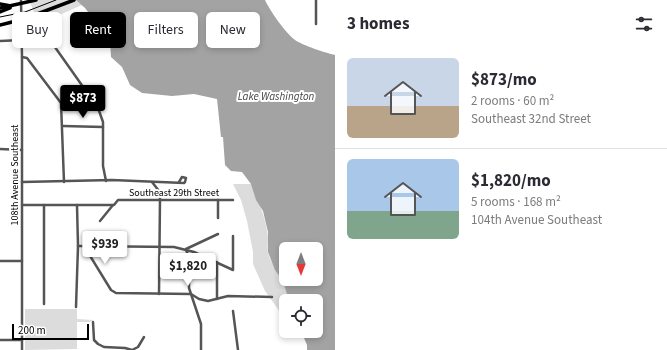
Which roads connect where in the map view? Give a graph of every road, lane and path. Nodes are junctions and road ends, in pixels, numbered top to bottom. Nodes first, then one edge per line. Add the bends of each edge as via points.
1 (21, 0) edge
2 (36, 0) edge
3 (74, 0) edge
4 (316, 0) edge
5 (0, 4) edge
6 (10, 7) junction
7 (0, 8) edge
8 (0, 12) edge
9 (21, 12) edge
10 (316, 24) dead end
11 (0, 25) edge
12 (12, 40) edge
13 (0, 41) edge
14 (22, 48) edge
15 (56, 48) edge
16 (22, 57) junction
17 (62, 126) junction
18 (103, 127) junction
19 (0, 149) edge
20 (22, 150) junction
21 (105, 175) junction
22 (112, 180) junction
23 (106, 181) junction
24 (22, 182) junction
25 (64, 182) junction
26 (152, 182) junction
27 (179, 182) dead end
28 (160, 199) junction
29 (218, 200) junction
30 (233, 200) dead end
31 (22, 205) junction
32 (44, 205) junction
33 (77, 205) junction
34 (114, 205) junction
35 (218, 218) dead end
36 (100, 221) dead end
37 (218, 234) dead end
38 (233, 236) dead end
39 (78, 246) junction
40 (84, 246) junction
41 (160, 246) junction
42 (186, 250) junction
43 (0, 261) edge
44 (22, 261) junction
45 (217, 262) junction
46 (159, 294) junction
47 (191, 294) junction
48 (272, 297) dead end
49 (217, 299) junction
50 (44, 304) dead end
51 (76, 307) dead end
52 (234, 311) dead end
53 (93, 322) dead end
54 (144, 337) dead end
55 (0, 340) edge
56 (22, 340) junction
57 (22, 350) edge
58 (132, 350) edge
59 (201, 350) edge
60 (238, 350) edge

1 - 9 street, 108th Avenue Southeast
2 - 6 highway
3 - 11 highway
4 - 10 street
5 - 6 highway
6 - 7 highway
6 - 8 highway
12 - 13 street
14 - 16 street, 108th Avenue Southeast
15 - 18 street via 98,108
16 - 17 street via 27,58 61,103
16 - 20 street, 108th Avenue Southeast
17 - 18 street
17 - 25 street
18 - 21 street
19 - 20 street
20 - 24 street, 108th Avenue Southeast
21 - 22 street
21 - 23 street
22 - 23 street
22 - 26 street
23 - 25 street
24 - 25 street
24 - 31 street, 108th Avenue Southeast
26 - 27 street
26 - 28 street via 159,191
28 - 29 street, Southeast 29th Street
28 - 34 street, Southeast 29th Street via 118,200
28 - 41 street
29 - 30 street, Southeast 29th Street
29 - 35 street
31 - 32 street, Southeast 29th Street
31 - 44 street, 108th Avenue Southeast
32 - 33 street, Southeast 29th Street
32 - 50 street
33 - 34 street, Southeast 29th Street
33 - 39 street
34 - 36 street
37 - 42 street
38 - 45 street via 233,270
39 - 40 street
39 - 51 street
40 - 41 street
40 - 46 street via 112,291
41 - 42 street via 174,246
41 - 46 street
42 - 45 street
42 - 47 street via 189,257
43 - 44 street
44 - 56 street, 108th Avenue Southeast
45 - 49 street
46 - 47 street
47 - 49 street via 208,301
47 - 59 street via 202,328
48 - 49 street via 228,296
52 - 60 street
53 - 58 street via 94,338 98,344
54 - 58 street via 138,347
55 - 56 street
56 - 57 street, 108th Avenue Southeast

